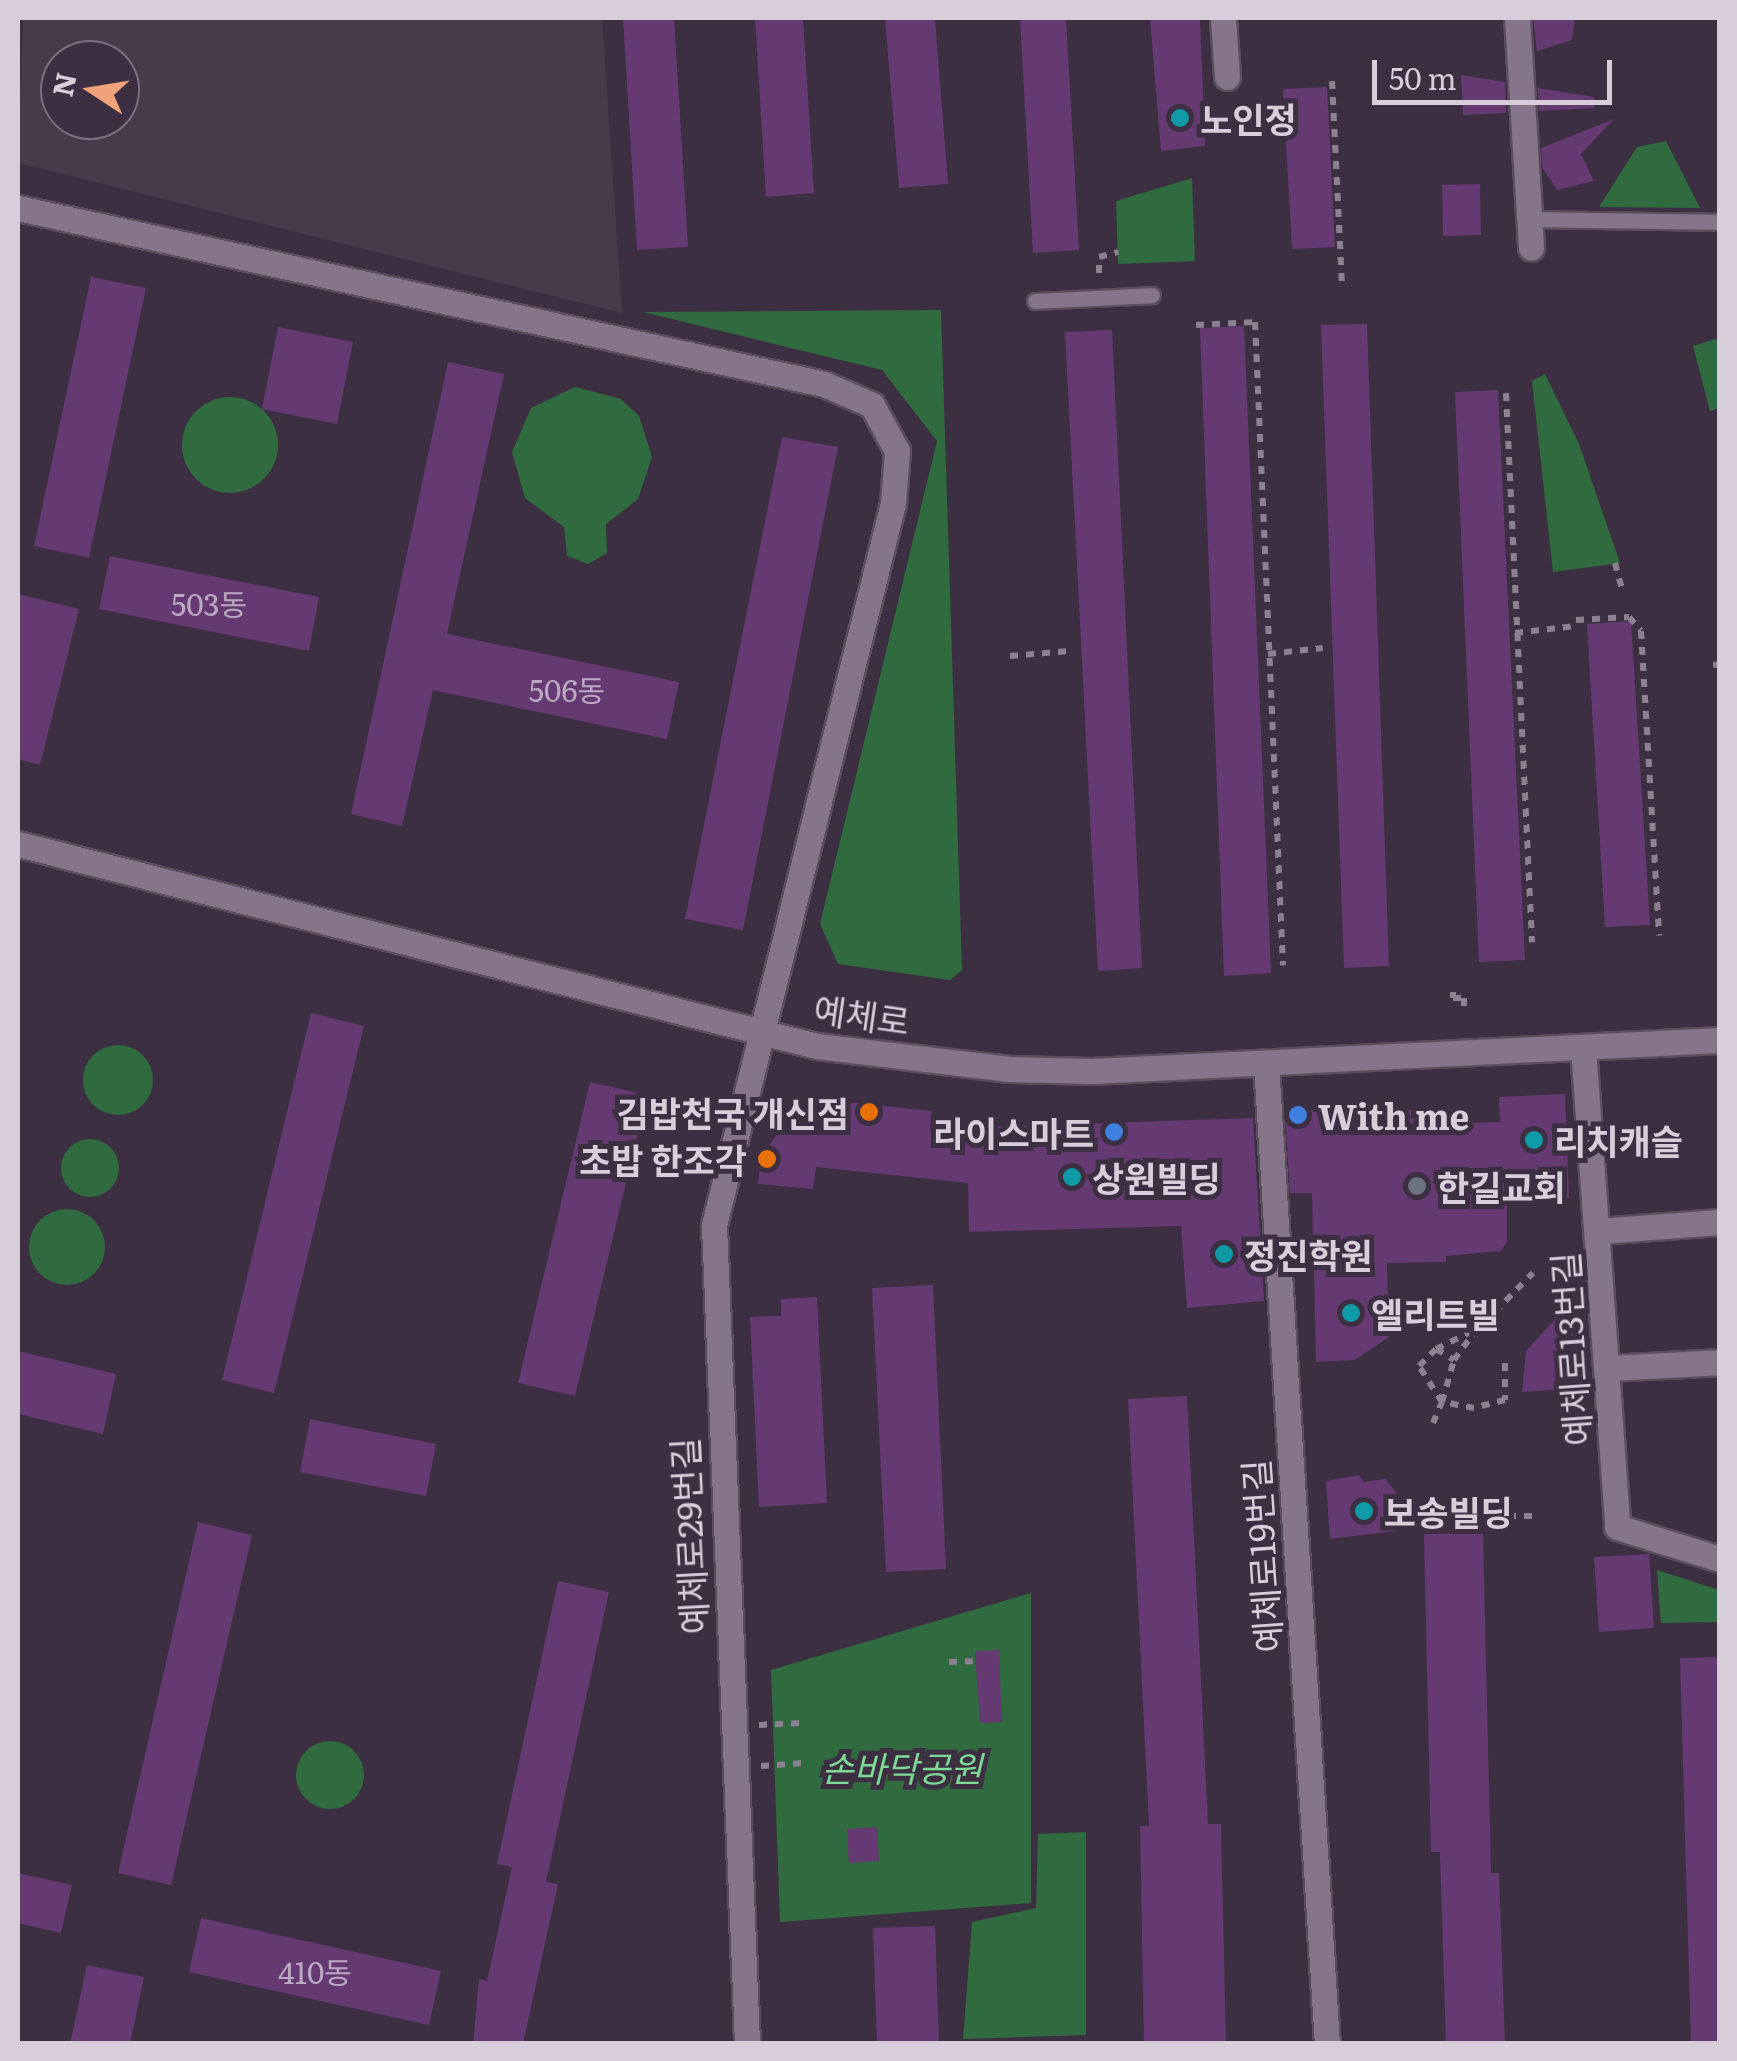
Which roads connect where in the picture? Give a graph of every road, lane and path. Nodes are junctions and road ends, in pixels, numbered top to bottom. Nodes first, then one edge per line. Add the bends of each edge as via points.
1 (1223, 18) edge
2 (1517, 18) edge
3 (1227, 76) dead end
4 (1332, 81) dead end
5 (18, 208) edge
6 (1533, 219) junction
7 (1720, 222) edge
8 (1532, 248) dead end
9 (1118, 252) dead end
10 (1099, 273) dead end
11 (1342, 288) dead end
12 (1152, 295) dead end
13 (1035, 302) dead end
14 (1196, 325) dead end
15 (1506, 393) dead end
16 (1615, 563) dead end
17 (1622, 590) dead end
18 (1514, 633) junction
19 (1323, 648) dead end
20 (1069, 651) dead end
21 (1268, 654) junction
22 (1010, 656) dead end
23 (18, 844) edge
24 (1659, 935) dead end
25 (1532, 942) dead end
26 (1282, 965) dead end
27 (1453, 992) dead end
28 (1464, 1006) dead end
29 (760, 1031) junction
30 (1720, 1040) edge
31 (1583, 1047) junction
32 (1266, 1064) junction
33 (1720, 1222) edge
34 (1597, 1231) junction
35 (1532, 1273) dead end
36 (1477, 1330) junction
37 (1436, 1349) junction
38 (1454, 1360) junction
39 (1505, 1362) dead end
40 (1720, 1362) edge
41 (1606, 1368) junction
42 (1442, 1402) junction
43 (1434, 1423) dead end
44 (1492, 1516) dead end
45 (1537, 1516) dead end
46 (1720, 1559) edge
47 (973, 1660) dead end
48 (949, 1662) dead end
49 (802, 1724) dead end
50 (752, 1725) dead end
51 (803, 1763) dead end
52 (754, 1766) dead end
53 (747, 2044) edge
54 (1327, 2044) edge

1 - 3 street
2 - 6 street
4 - 11 path
5 - 29 street, 예체로29번길 via 824,384 872,405 897,451 893,503
6 - 7 lane
6 - 8 street
9 - 10 path via 1099,257
12 - 13 lane
14 - 21 path via 1255,322
15 - 18 path
16 - 17 path
18 - 24 path via 1629,617 1641,631
18 - 25 path
19 - 21 path
20 - 22 path
21 - 26 path
23 - 29 street, 예체로
27 - 28 path
29 - 32 street, 예체로 via 818,1046 1010,1068
29 - 53 street, 예체로29번길 via 714,1225
30 - 31 street, 예체로
31 - 32 street, 예체로
31 - 34 street, 예체로13번길
32 - 54 street, 예체로19번길
33 - 34 street
34 - 41 street, 예체로13번길
35 - 36 path
36 - 37 path
36 - 38 path
37 - 38 path
37 - 42 path via 1419,1366
38 - 42 path
39 - 42 path via 1505,1400 1474,1408
40 - 41 street
41 - 46 street, 예체로13번길 via 1617,1527
42 - 43 path
44 - 45 path
47 - 48 path
49 - 50 path
51 - 52 path

